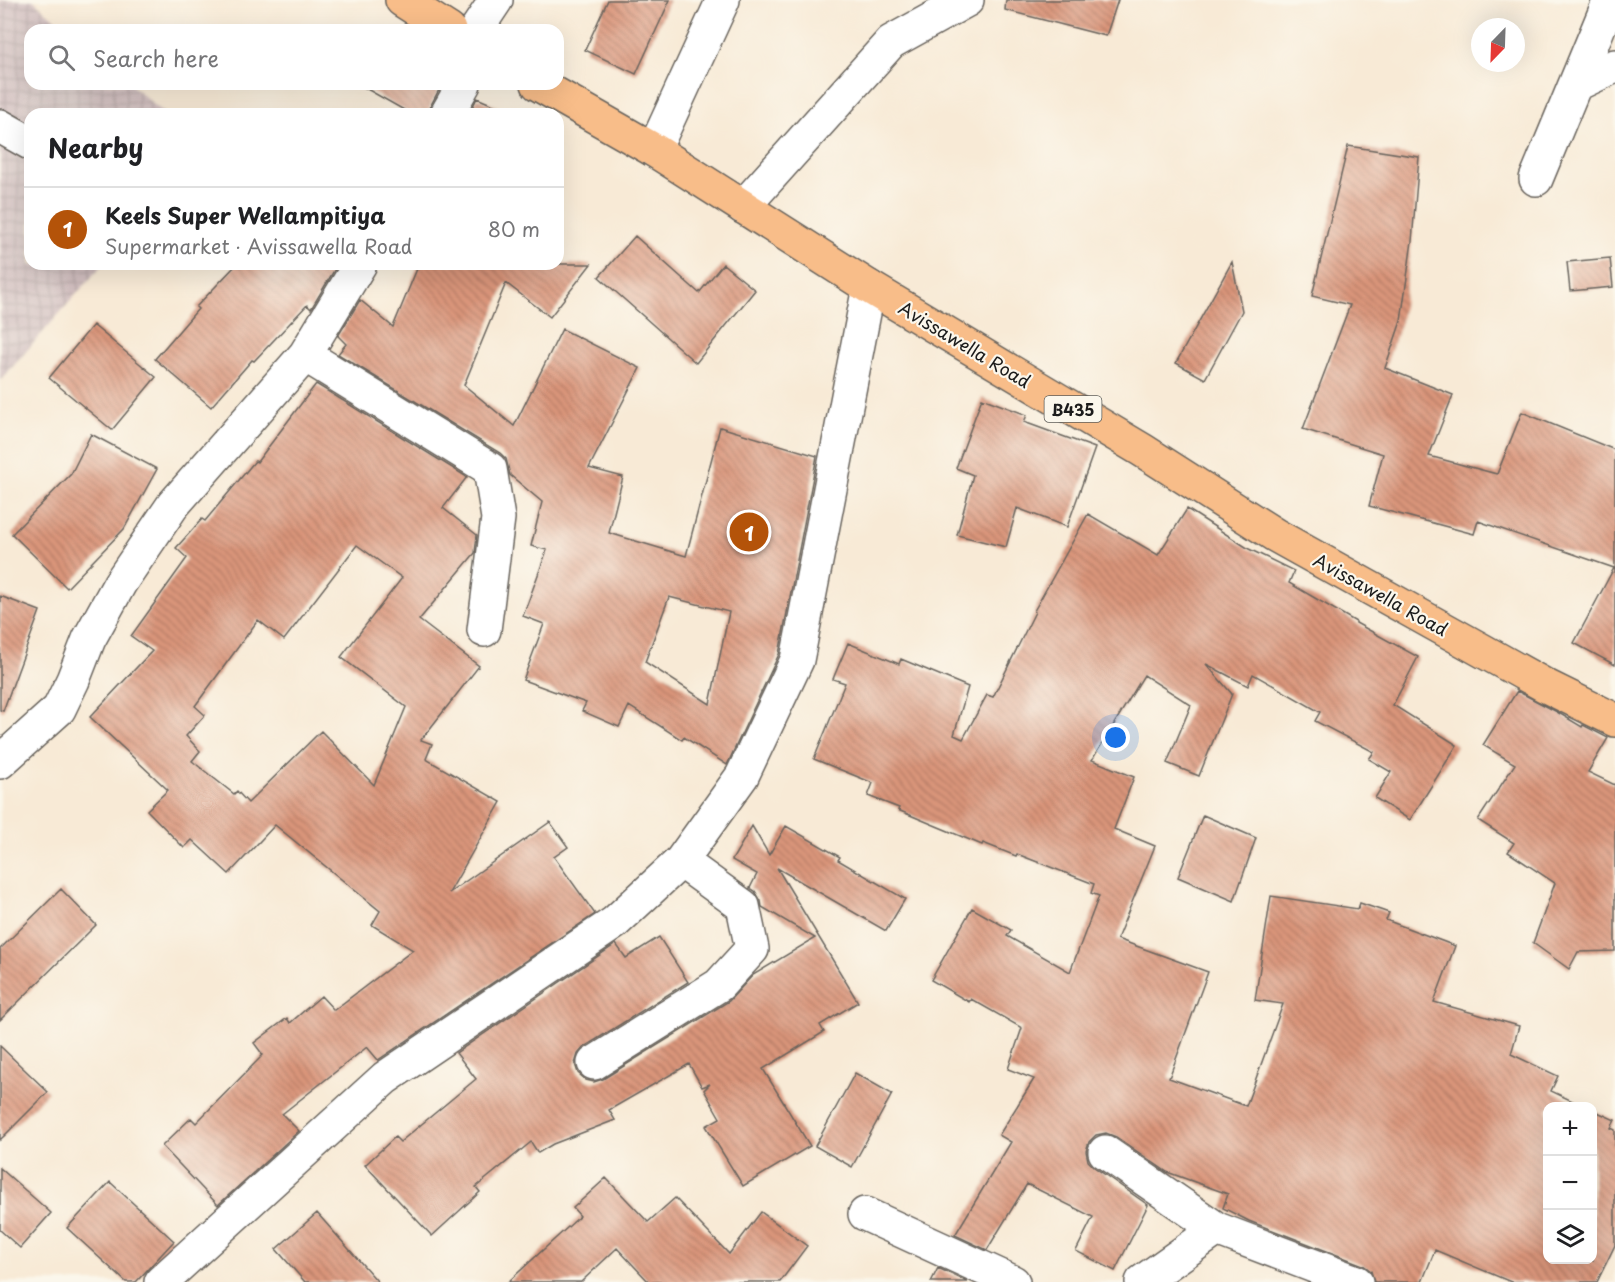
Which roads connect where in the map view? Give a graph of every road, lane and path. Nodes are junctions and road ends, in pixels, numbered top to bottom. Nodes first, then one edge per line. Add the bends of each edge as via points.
1 (402, 0) edge
2 (496, 0) edge
3 (723, 0) edge
4 (967, 0) edge
5 (1610, 0) edge
6 (440, 24) edge
7 (480, 24) edge
8 (1615, 66) edge
9 (1576, 84) junction
10 (461, 90) edge
11 (549, 90) edge
12 (450, 108) edge
13 (0, 126) edge
14 (24, 139) edge
15 (654, 150) junction
16 (1536, 179) dead end
17 (743, 207) junction
18 (356, 270) edge
19 (869, 287) junction
20 (305, 355) junction
21 (484, 630) dead end
22 (1615, 720) edge
23 (0, 762) edge
24 (681, 861) junction
25 (594, 1063) dead end
26 (1105, 1152) dead end
27 (865, 1214) dead end
28 (1217, 1229) junction
29 (161, 1282) edge
30 (1014, 1282) edge
31 (1142, 1282) edge
32 (1356, 1282) edge

1 - 6 main road
2 - 7 street
3 - 15 street
4 - 17 street via 891,42
5 - 9 street
8 - 9 street
9 - 16 street
10 - 12 street
11 - 15 main road, Avissawella Road / B435
13 - 14 street
15 - 17 main road, Avissawella Road / B435
17 - 19 main road, Avissawella Road / B435
18 - 20 street
19 - 22 main road, Avissawella Road / B435 via 1142,450 1275,535 1546,686
19 - 24 street via 797,660 742,776
20 - 21 street via 490,469 498,518
20 - 23 street via 173,505 120,583 89,639 59,709
24 - 25 street via 743,906 752,949 718,985
24 - 29 street via 614,922 385,1078
26 - 28 street
27 - 30 street
28 - 31 street
28 - 32 street

